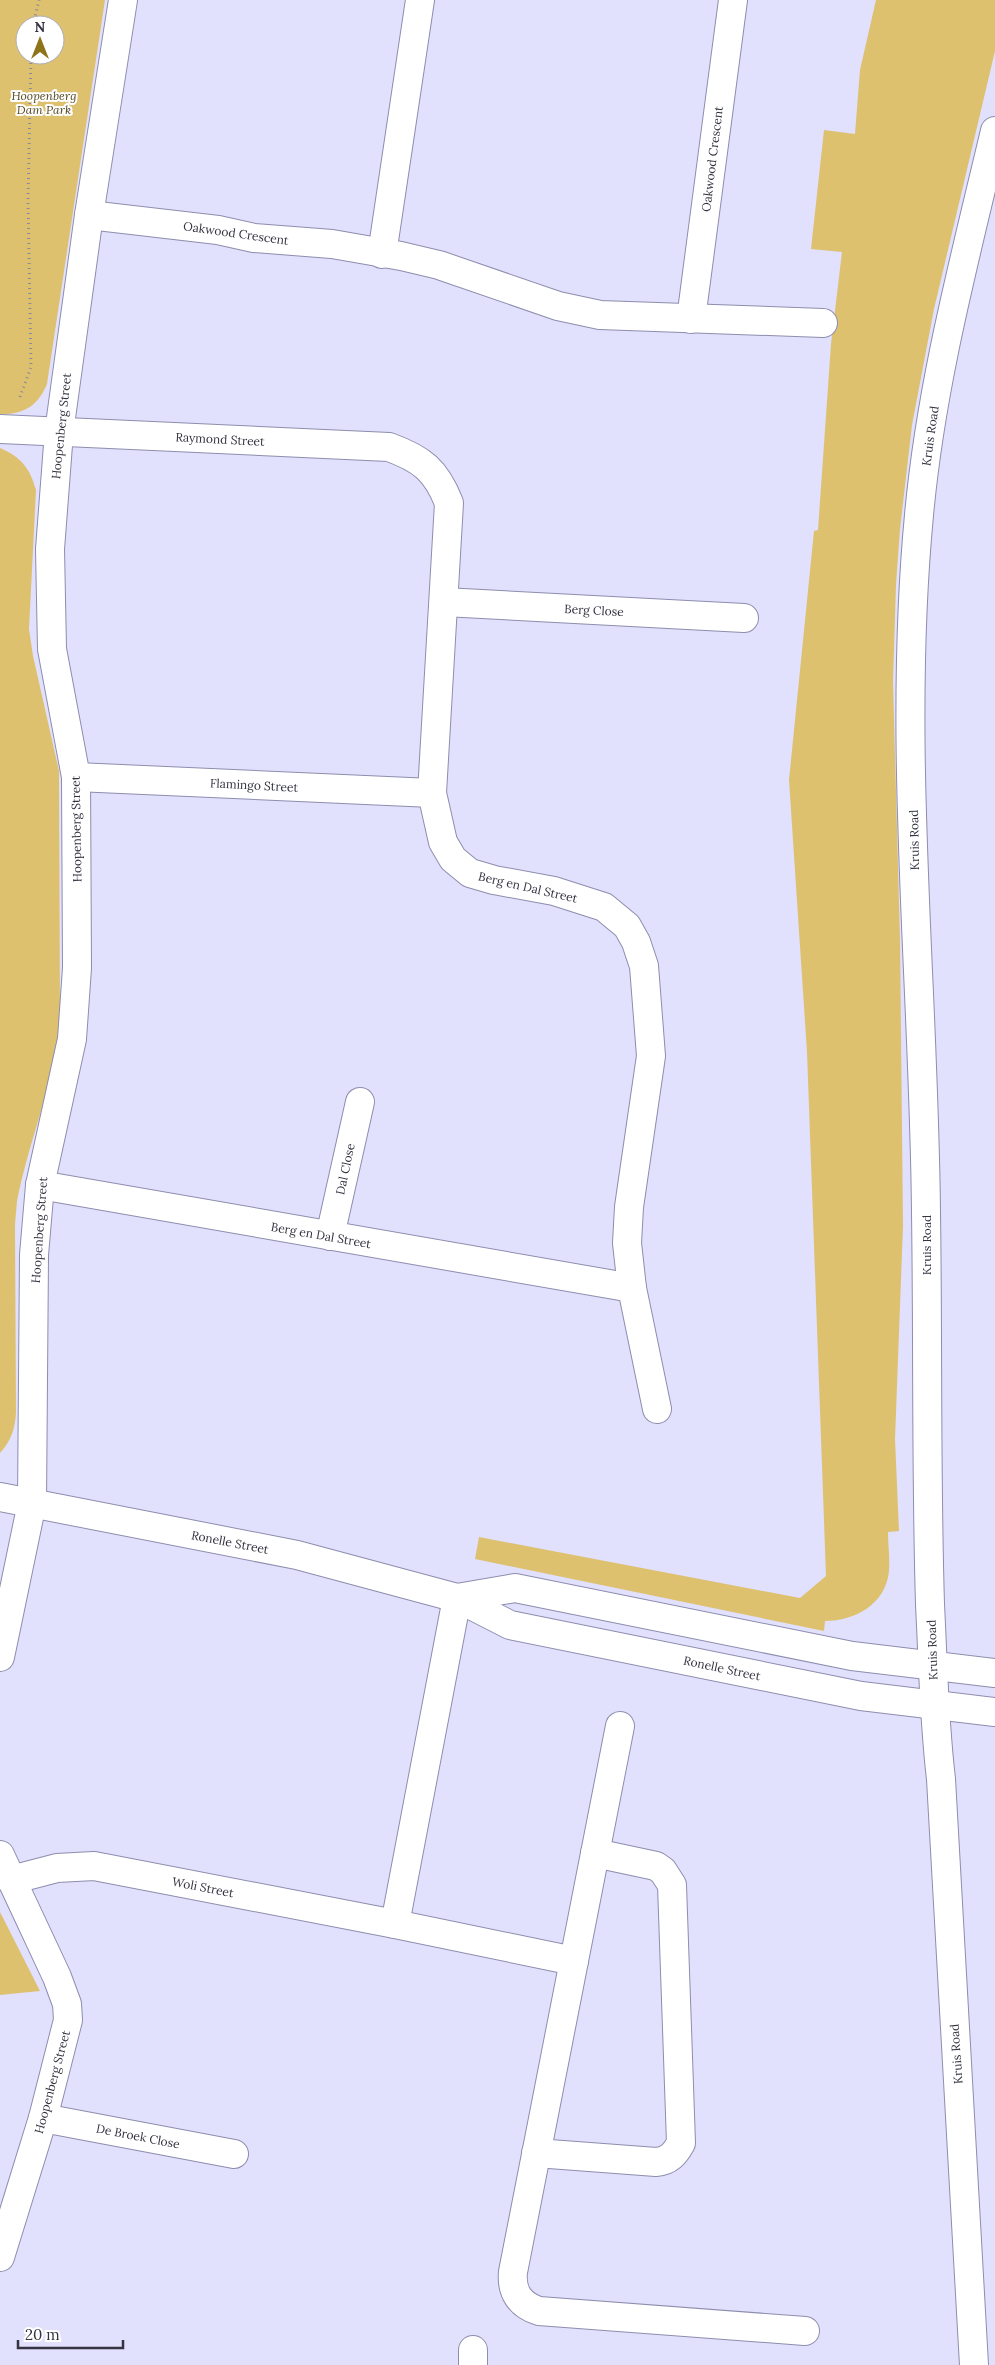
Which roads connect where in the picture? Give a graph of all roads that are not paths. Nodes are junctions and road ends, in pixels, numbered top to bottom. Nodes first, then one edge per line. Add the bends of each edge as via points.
1 (123, 0) edge
2 (420, 0) edge
3 (733, 0) edge
4 (995, 132) edge
5 (89, 215) junction
6 (382, 254) junction
7 (691, 319) junction
8 (823, 323) dead end
9 (0, 429) edge
10 (59, 432) junction
11 (433, 472) joint
12 (444, 602) junction
13 (744, 618) dead end
14 (76, 777) junction
15 (432, 792) junction
16 (360, 1102) dead end
17 (40, 1185) junction
18 (330, 1236) junction
19 (632, 1288) junction
20 (658, 1409) dead end
21 (0, 1497) edge
22 (32, 1503) junction
23 (457, 1598) junction
24 (0, 1657) edge
25 (932, 1666) junction
26 (995, 1673) edge
27 (934, 1705) junction
28 (995, 1712) edge
29 (620, 1726) dead end
30 (596, 1853) junction
31 (0, 1855) edge
32 (11, 1880) junction
33 (395, 1924) junction
34 (574, 1961) junction
35 (43, 2118) junction
36 (536, 2153) junction
37 (234, 2154) dead end
38 (0, 2258) edge
39 (805, 2331) dead end
40 (974, 2365) edge

1 - 5 street, Hoopenberg Street
2 - 6 street
3 - 7 street, Oakwood Crescent
4 - 25 street, Kruis Road via 937,386 919,514 912,614 911,714 926,1211 926,1439
5 - 6 street, Oakwood Crescent via 218,230 254,238 332,244
5 - 10 street, Hoopenberg Street
6 - 7 street, Oakwood Crescent via 438,265 558,306 600,315
7 - 8 street, Oakwood Crescent
9 - 10 street, Raymond Street
10 - 11 street, Raymond Street via 389,447 413,456
10 - 14 street, Hoopenberg Street via 50,549 52,649
11 - 12 street, Berg en Dal Street via 449,503
12 - 13 street, Berg Close
12 - 15 street, Berg en Dal Street
14 - 15 street, Flamingo Street
14 - 17 street, Hoopenberg Street via 77,968 72,1039
15 - 19 street, Berg en Dal Street via 443,842 453,859 470,873 554,891 604,907 627,926 636,942 644,966 651,1056 629,1207 627,1243
16 - 18 street, Dal Close
17 - 18 street, Berg en Dal Street
17 - 22 street, Hoopenberg Street via 34,1256
18 - 19 street, Berg en Dal Street
19 - 20 street, Berg en Dal Street
21 - 22 street, Ronelle Street
22 - 23 street, Ronelle Street via 297,1555
22 - 24 street, Hoopenberg Street
23 - 25 street, Ronelle Street via 515,1588 852,1656
23 - 27 street, Ronelle Street via 510,1625 861,1696
23 - 33 street
25 - 26 street, Ronelle Street
25 - 27 street, Kruis Road
27 - 28 street, Ronelle Street
27 - 40 street, Kruis Road via 941,1779
29 - 30 street
30 - 34 street
30 - 36 street via 656,1866 672,1885 681,2143 670,2158 656,2162
31 - 32 street, Hoopenberg Street
32 - 33 street, Woli Street via 57,1868 94,1866
32 - 35 street, Hoopenberg Street via 57,1977 66,2004 68,2020
33 - 34 street, Woli Street
34 - 36 street
35 - 37 street, De Broek Close
35 - 38 street, Hoopenberg Street
36 - 39 street via 512,2281 524,2304 539,2311

